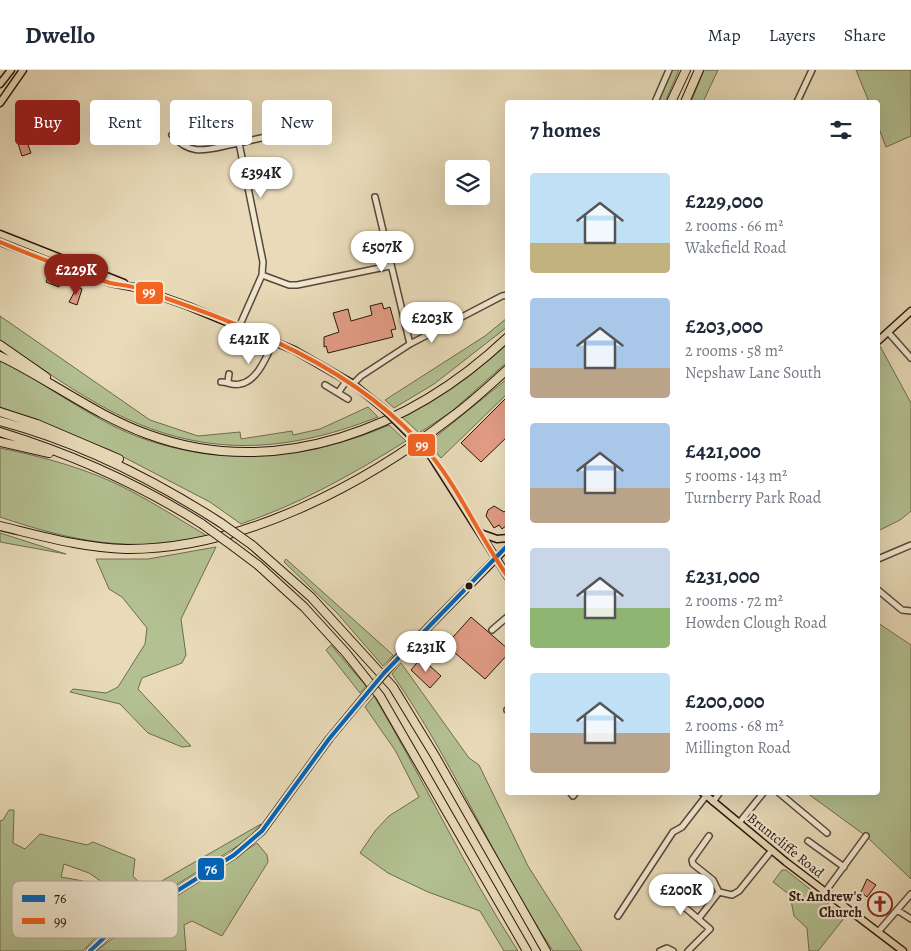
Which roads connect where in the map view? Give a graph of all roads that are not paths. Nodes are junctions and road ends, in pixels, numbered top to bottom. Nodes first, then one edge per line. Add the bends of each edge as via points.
1 (11, 70) edge
2 (23, 70) edge
3 (669, 70) edge
4 (686, 70) edge
5 (699, 70) edge
6 (812, 70) edge
7 (0, 84) edge
8 (657, 100) edge
9 (672, 100) edge
10 (685, 100) edge
11 (798, 100) edge
12 (0, 104) edge
13 (182, 145) edge
14 (228, 145) edge
15 (239, 145) edge
16 (375, 197) dead end
17 (0, 234) edge
18 (0, 242) edge
19 (390, 266) junction
20 (262, 275) junction
21 (100, 276) junction
22 (505, 296) edge
23 (911, 311) edge
24 (239, 327) junction
25 (888, 332) junction
26 (505, 339) edge
27 (880, 340) edge
28 (274, 342) junction
29 (410, 344) junction
30 (0, 345) edge
31 (0, 356) edge
32 (911, 358) edge
33 (505, 372) edge
34 (229, 374) dead end
35 (221, 382) dead end
36 (228, 382) junction
37 (350, 382) junction
38 (325, 385) dead end
39 (68, 393) junction
40 (338, 393) junction
41 (348, 399) dead end
42 (0, 412) edge
43 (0, 421) edge
44 (0, 432) edge
45 (0, 442) edge
46 (84, 462) junction
47 (180, 496) junction
48 (0, 525) edge
49 (479, 532) junction
50 (505, 538) edge
51 (911, 545) edge
52 (505, 549) edge
53 (495, 558) junction
54 (880, 559) edge
55 (505, 573) edge
56 (880, 592) edge
57 (911, 611) edge
58 (505, 619) edge
59 (492, 630) dead end
60 (703, 795) edge
61 (705, 795) edge
62 (718, 795) edge
63 (762, 795) edge
64 (782, 795) edge
65 (713, 802) junction
66 (739, 823) junction
67 (827, 833) dead end
68 (709, 836) dead end
69 (866, 836) dead end
70 (808, 841) dead end
71 (772, 850) junction
72 (844, 867) junction
73 (178, 891) edge
74 (719, 892) junction
75 (825, 892) junction
76 (911, 894) edge
77 (675, 899) dead end
78 (898, 910) junction
79 (618, 916) dead end
80 (698, 918) junction
81 (911, 920) edge
82 (878, 932) junction
83 (105, 938) edge
84 (90, 951) edge
85 (527, 951) edge
86 (546, 951) edge
87 (660, 951) edge
88 (673, 951) edge
89 (688, 951) edge
90 (903, 951) edge

1 - 7 main road
2 - 12 main road
3 - 8 street
4 - 9 highway
5 - 10 highway
6 - 11 street
13 - 14 street via 193,151
15 - 20 street via 263,262
16 - 19 street
17 - 21 main road
18 - 21 main road
19 - 20 street via 296,285
19 - 29 street
20 - 24 street
21 - 24 main road
22 - 29 street
23 - 25 main road
24 - 28 main road
25 - 27 main road
25 - 32 street
26 - 39 highway via 456,380 388,421 322,444 279,451 214,451 167,441 112,419
28 - 36 street via 251,380 235,385
28 - 37 main road
29 - 37 street
30 - 39 highway
31 - 39 highway
33 - 48 highway via 454,416 369,472 281,518 242,531 199,543 126,549 65,542
34 - 36 street
35 - 36 street
37 - 40 street
37 - 49 main road, bridge via 431,456
38 - 40 street
40 - 41 street
42 - 47 highway via 91,446
43 - 47 highway via 90,452
44 - 46 highway
45 - 46 highway
46 - 85 highway, bridge via 150,492 258,564 346,653 380,696
47 - 86 highway, bridge via 252,545 311,597 393,687
49 - 50 main road via 497,539
49 - 53 main road
51 - 54 street
52 - 53 main road
53 - 55 main road
53 - 73 main road, bridge via 363,698 256,837
56 - 57 street via 902,610
58 - 59 street
60 - 79 street via 682,827 674,832
61 - 65 main road, Bruntcliffe Road
62 - 65 street
63 - 66 street
64 - 67 street
65 - 66 main road, Bruntcliffe Road
66 - 71 main road, Bruntcliffe Road
68 - 74 street via 692,860 713,880
69 - 72 street
70 - 72 street
71 - 74 street via 740,891 732,895
71 - 75 main road, Bruntcliffe Road
72 - 75 street
74 - 80 street
75 - 82 main road, Bruntcliffe Road
76 - 78 street
77 - 80 street
78 - 81 street
78 - 82 street
80 - 89 street via 710,930
82 - 90 main road, Bruntcliffe Road
83 - 84 main road, bridge
87 - 88 street via 667,948

